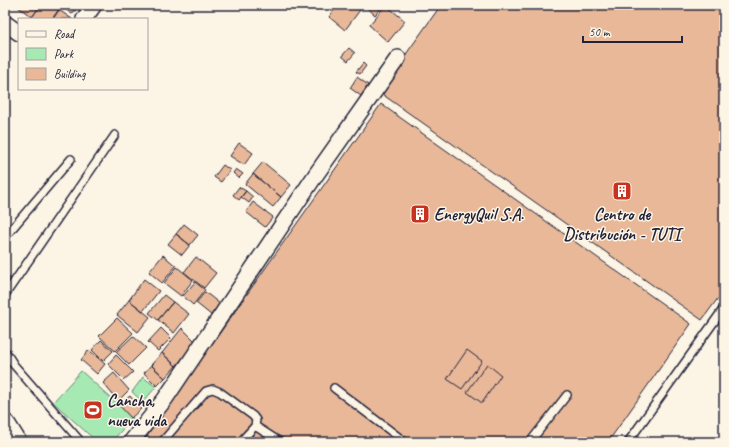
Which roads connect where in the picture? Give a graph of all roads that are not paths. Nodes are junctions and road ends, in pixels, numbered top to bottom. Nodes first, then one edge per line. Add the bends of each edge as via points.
1 (94, 5) edge
2 (85, 18) edge
3 (5, 23) edge
4 (18, 32) edge
5 (398, 58) dead end
6 (116, 135) dead end
7 (70, 159) dead end
8 (5, 236) edge
9 (5, 295) edge
10 (724, 308) edge
11 (5, 351) edge
12 (334, 388) dead end
13 (567, 395) dead end
14 (5, 426) edge
15 (255, 426) junction
16 (243, 440) dead end
17 (15, 442) edge
18 (81, 442) edge
19 (131, 442) edge
20 (162, 442) edge
21 (280, 442) edge
22 (405, 442) edge
23 (530, 442) edge
24 (628, 442) edge

1 - 2 street
3 - 4 street
5 - 19 street via 165,399
6 - 9 lane
7 - 8 lane
10 - 24 lane
11 - 18 lane via 14,365
12 - 22 lane
13 - 23 lane
14 - 17 highway
15 - 16 lane
15 - 20 lane via 256,420 253,416 213,389 206,391
15 - 21 lane

